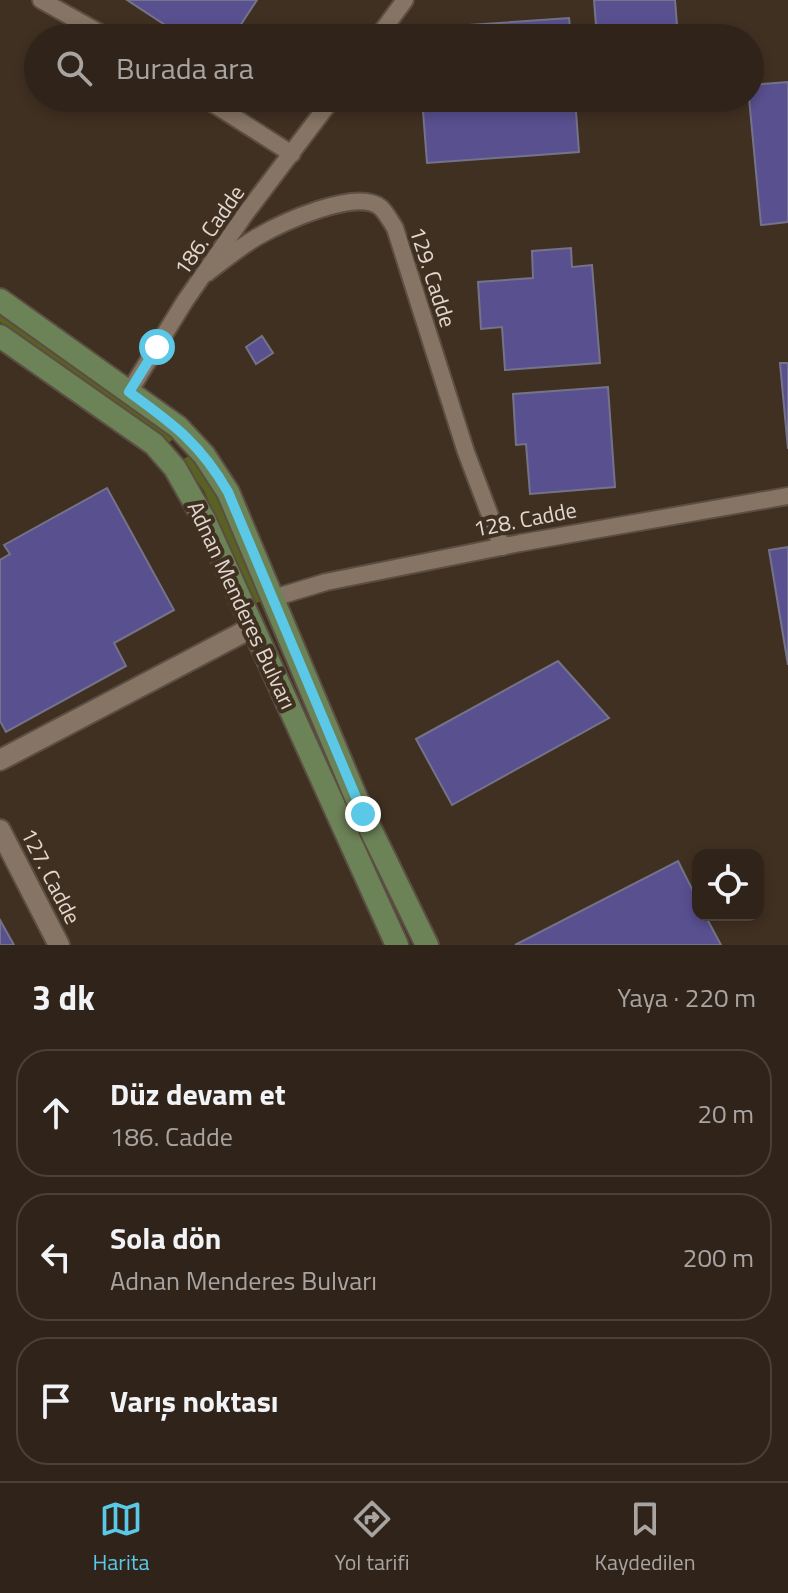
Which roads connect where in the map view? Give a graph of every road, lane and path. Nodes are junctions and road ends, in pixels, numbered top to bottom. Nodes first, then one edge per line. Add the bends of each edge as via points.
1 (41, 0) edge
2 (405, 0) edge
3 (84, 24) edge
4 (387, 24) edge
5 (226, 112) edge
6 (323, 112) edge
7 (292, 154) junction
8 (207, 273) junction
9 (0, 300) edge
10 (0, 336) edge
11 (129, 392) junction
12 (788, 496) edge
13 (502, 547) junction
14 (273, 598) junction
15 (253, 627) junction
16 (0, 760) edge
17 (0, 830) edge
18 (59, 945) edge
19 (397, 945) edge
20 (427, 945) edge

1 - 3 street
2 - 4 street
5 - 7 street
6 - 7 street, 186. Cadde
7 - 8 street, 186. Cadde
8 - 11 street, 186. Cadde
8 - 13 street, 129. Cadde via 288,221 349,202 380,207 395,228
9 - 11 main road, Adnan Menderes Bulvarı
10 - 15 main road, Adnan Menderes Bulvarı via 164,454 205,521
11 - 14 main road, Adnan Menderes Bulvarı via 178,427 216,472
12 - 13 street, 128. Cadde
13 - 14 street, 128. Cadde via 326,582
14 - 20 main road, Adnan Menderes Bulvarı via 363,814
15 - 16 street
15 - 19 main road, Adnan Menderes Bulvarı
17 - 18 street, 127. Cadde

